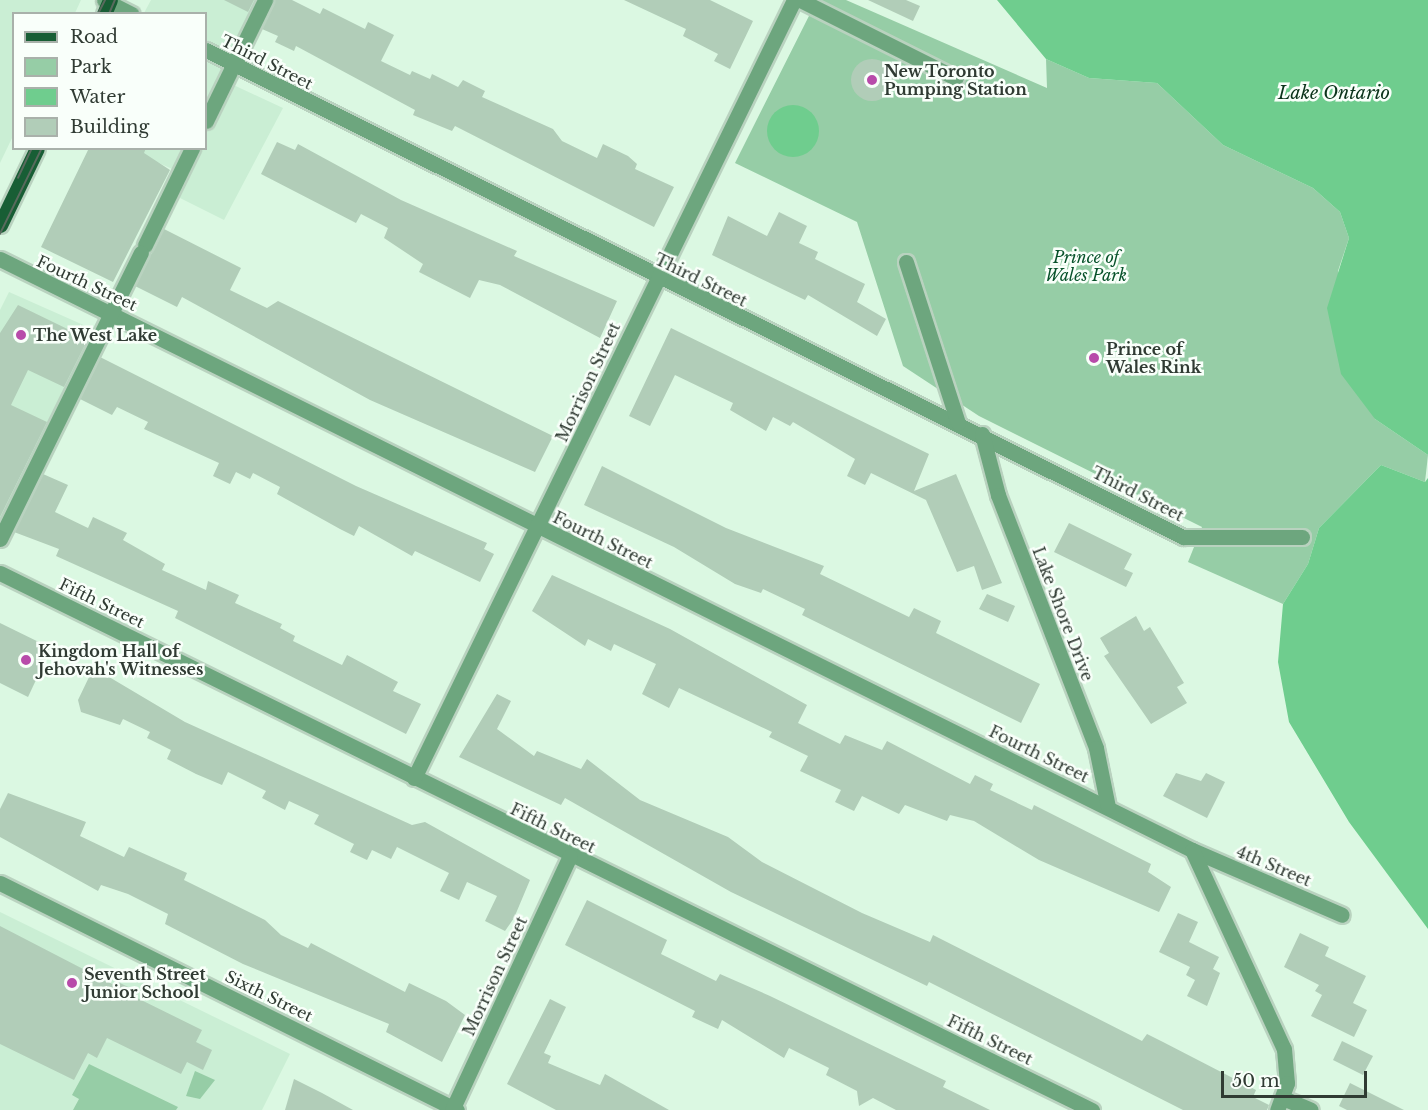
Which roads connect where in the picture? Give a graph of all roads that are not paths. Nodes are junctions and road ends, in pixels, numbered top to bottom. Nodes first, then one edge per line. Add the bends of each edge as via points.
1 (265, 0) edge
2 (794, 0) edge
3 (800, 0) edge
4 (107, 4) edge
5 (127, 12) edge
6 (207, 51) edge
7 (233, 64) junction
8 (956, 78) dead end
9 (207, 120) edge
10 (36, 150) edge
11 (191, 150) edge
12 (0, 225) edge
13 (0, 259) edge
14 (906, 262) dead end
15 (657, 280) junction
16 (111, 313) junction
17 (958, 423) junction
18 (982, 434) junction
19 (538, 528) junction
20 (1302, 537) dead end
21 (0, 539) edge
22 (0, 573) edge
23 (414, 778) junction
24 (1108, 807) junction
25 (1192, 850) junction
26 (570, 856) junction
27 (0, 883) edge
28 (1342, 915) dead end
29 (1280, 1104) edge
30 (454, 1109) edge
31 (1092, 1110) edge
32 (1311, 1110) edge

1 - 7 street
2 - 15 street, Morrison Street
3 - 8 street
4 - 5 street
6 - 7 street, Third Street
7 - 9 street
7 - 15 street, Third Street
10 - 12 main road
11 - 16 street
13 - 16 street, Fourth Street
14 - 17 street
15 - 17 street, Third Street
15 - 19 street, Morrison Street
16 - 19 street, Fourth Street
16 - 21 street
17 - 18 street, Third Street
18 - 20 street, Third Street via 1183,537
18 - 24 street, Lake Shore Drive via 998,495 1096,748
19 - 23 street, Morrison Street
19 - 24 street, Fourth Street
22 - 23 street, Fifth Street
23 - 26 street, Fifth Street
24 - 25 street, Fourth Street
25 - 28 street, 4th Street
25 - 29 street via 1278,1033 1287,1066
26 - 30 street, Morrison Street
26 - 31 street, Fifth Street
27 - 30 street, Sixth Street
29 - 32 street

